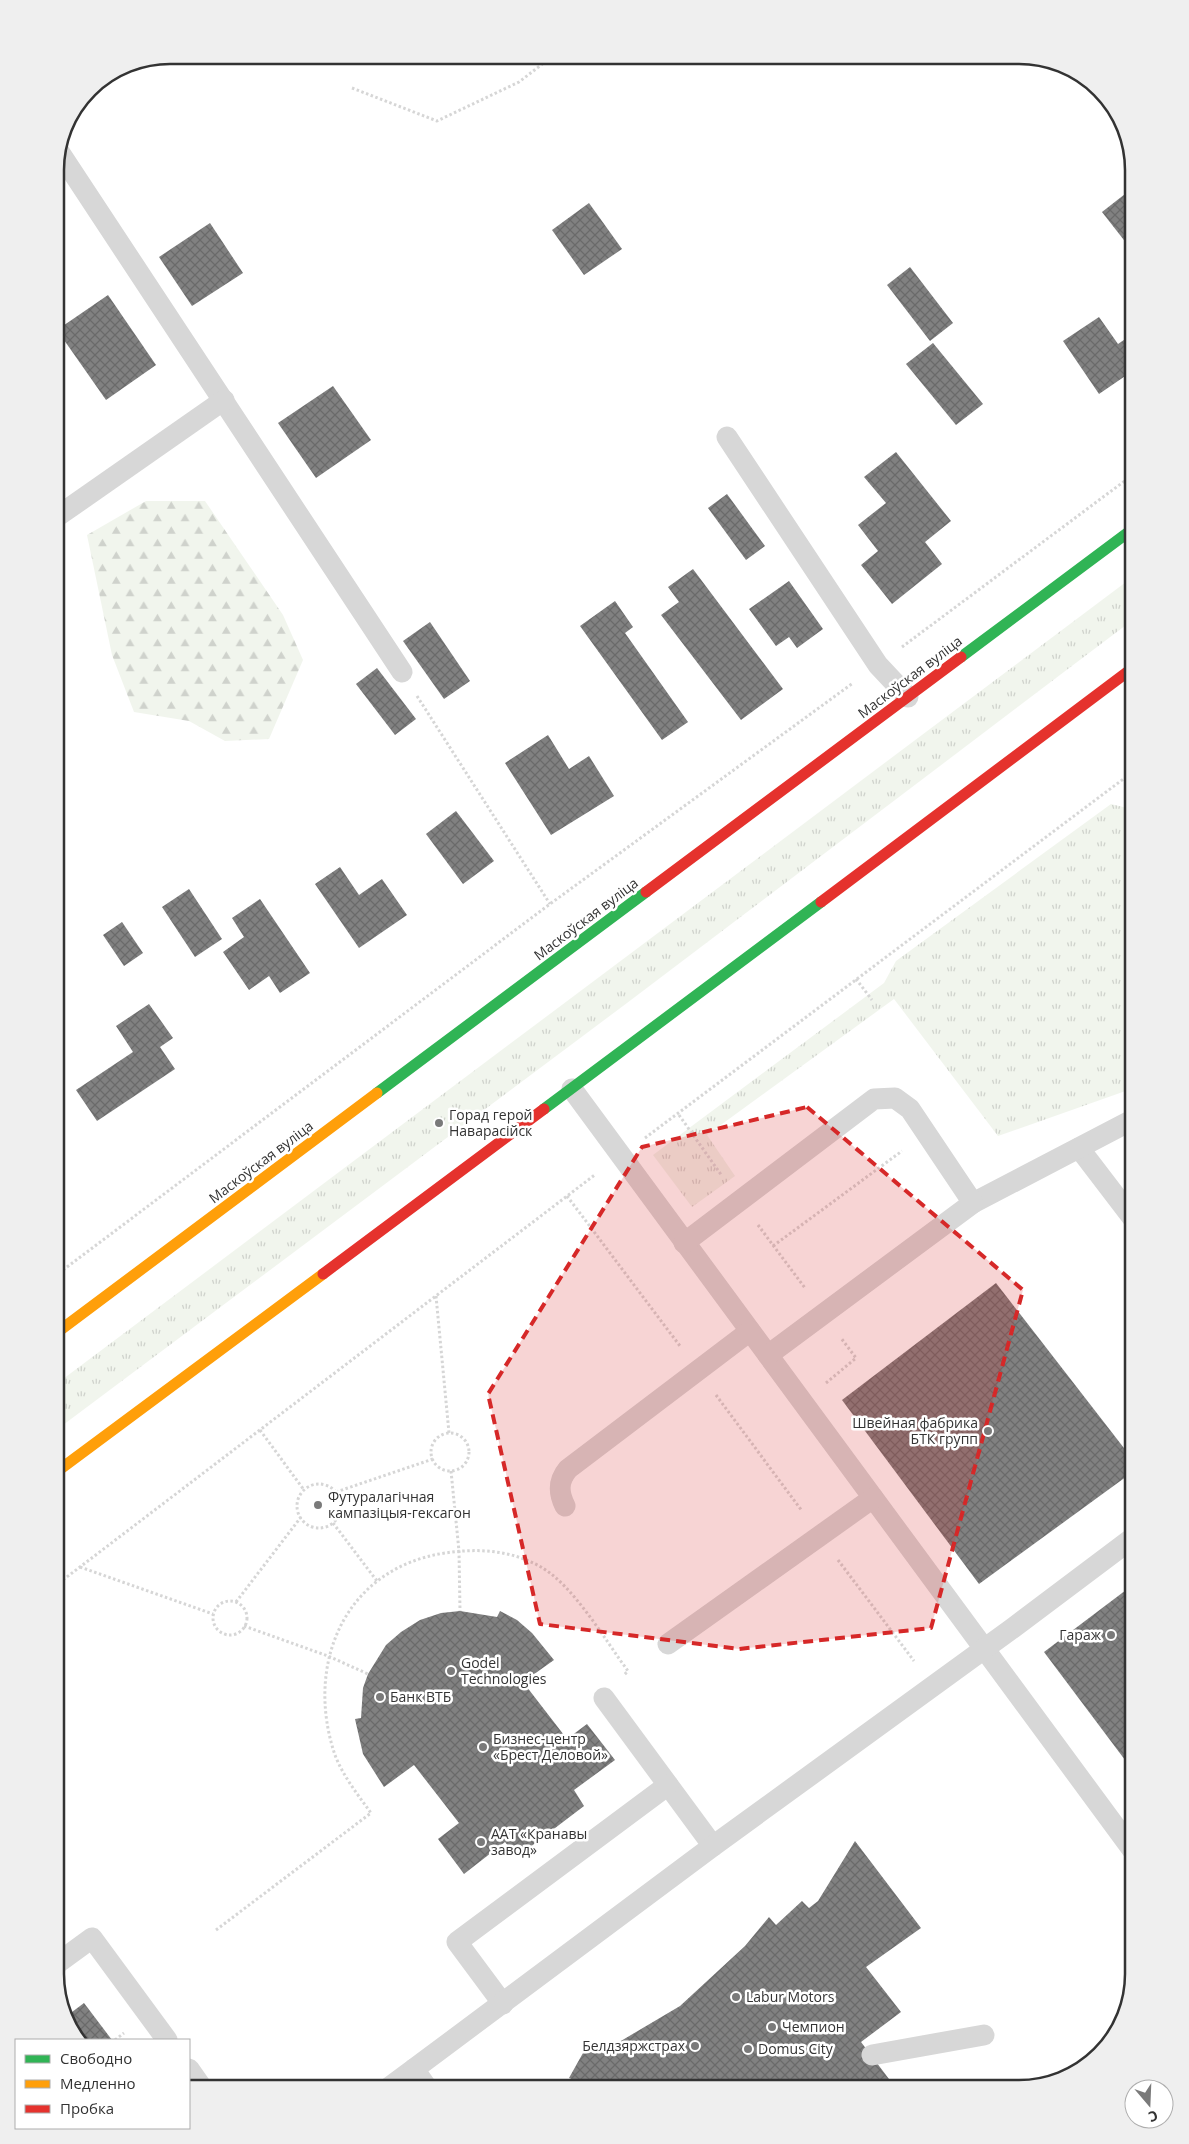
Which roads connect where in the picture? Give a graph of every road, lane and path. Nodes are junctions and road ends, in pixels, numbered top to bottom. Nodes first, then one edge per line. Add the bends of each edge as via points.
1 (542, 64) edge
2 (352, 88) dead end
3 (64, 160) edge
4 (224, 400) junction
5 (727, 437) dead end
6 (1125, 481) edge
7 (64, 512) edge
8 (1125, 535) edge
9 (878, 665) junction
10 (402, 672) joint
11 (1125, 674) edge
12 (908, 697) junction
13 (1125, 779) edge
14 (550, 904) junction
15 (856, 979) junction
16 (872, 1000) dead end
17 (572, 1089) junction
18 (679, 1115) junction
19 (1125, 1124) edge
20 (926, 1133) junction
21 (1079, 1148) junction
22 (621, 1155) junction
23 (567, 1196) junction
24 (739, 1199) junction
25 (973, 1203) junction
26 (1125, 1208) edge
27 (684, 1242) junction
28 (773, 1246) junction
29 (64, 1269) edge
30 (436, 1296) junction
31 (824, 1313) junction
32 (64, 1327) edge
33 (750, 1331) junction
34 (768, 1355) junction
35 (698, 1371) junction
36 (822, 1386) dead end
37 (260, 1430) junction
38 (449, 1433) junction
39 (433, 1460) junction
40 (64, 1465) edge
41 (452, 1471) junction
42 (304, 1490) junction
43 (336, 1492) junction
44 (873, 1498) junction
45 (565, 1506) dead end
46 (300, 1517) junction
47 (333, 1523) junction
48 (820, 1535) junction
49 (1125, 1544) edge
50 (459, 1551) junction
51 (80, 1567) junction
52 (64, 1579) edge
53 (377, 1581) junction
54 (236, 1602) junction
55 (460, 1610) dead end
56 (213, 1614) junction
57 (244, 1626) junction
58 (668, 1644) dead end
59 (985, 1648) junction
60 (328, 1656) junction
61 (368, 1674) dead end
62 (932, 1685) junction
63 (604, 1698) joint
64 (668, 1785) junction
65 (1125, 1840) edge
66 (713, 1846) junction
67 (216, 1930) dead end
68 (64, 1958) edge
69 (503, 2004) junction
70 (984, 2036) dead end
71 (166, 2039) edge
72 (872, 2055) dead end
73 (414, 2069) junction
74 (399, 2080) edge
75 (422, 2080) edge

1 - 2 path via 519,82 437,121
3 - 4 lane
4 - 7 lane
4 - 10 lane
5 - 9 lane
6 - 9 path
8 - 12 main road, Маскоўская вуліца
9 - 12 lane
9 - 14 path
10 - 14 path
11 - 17 main road
12 - 32 main road, Маскоўская вуліца
13 - 15 path
14 - 29 path
15 - 16 path
15 - 18 path
17 - 22 lane
17 - 40 main road
18 - 22 path
18 - 24 path
19 - 21 lane
20 - 24 lane via 904,1102 895,1098 874,1099
20 - 25 lane
20 - 28 path
21 - 25 lane
21 - 26 lane
22 - 23 path
22 - 27 lane
23 - 30 path
23 - 35 path
24 - 27 lane
24 - 28 path
25 - 31 lane
27 - 33 lane
28 - 31 path
30 - 37 path
30 - 38 path
31 - 34 lane
31 - 36 path via 856,1358
33 - 34 lane
33 - 35 lane
34 - 44 lane
35 - 45 lane via 568,1469 560,1482
35 - 48 path
37 - 42 path
37 - 51 path
38 - 39 path via 434,1442
38 - 41 path via 466,1441 469,1454 463,1466
39 - 41 path via 440,1468
39 - 43 path
41 - 50 path
42 - 43 path via 324,1485
42 - 46 path via 297,1503
43 - 47 path via 340,1511
44 - 48 lane
44 - 59 lane
46 - 47 path via 305,1523 319,1528
46 - 54 path
47 - 53 path
48 - 58 lane
48 - 62 path
49 - 59 lane
50 - 53 path via 415,1560 395,1568
50 - 55 path
50 - 63 path via 501,1552 522,1558 560,1581 628,1671
51 - 52 path
51 - 56 path
53 - 60 path via 346,1616
54 - 56 path via 220,1604
54 - 57 path via 244,1610
56 - 57 path via 214,1624 221,1632 232,1635
57 - 60 path
59 - 62 lane
59 - 65 lane
60 - 61 path
60 - 67 path via 324,1682 328,1729 340,1764 371,1812
62 - 66 lane
63 - 64 lane
64 - 66 lane
64 - 69 lane via 457,1942
66 - 69 lane
68 - 71 lane via 92,1938
69 - 73 lane
70 - 72 lane
73 - 74 lane
73 - 75 lane

